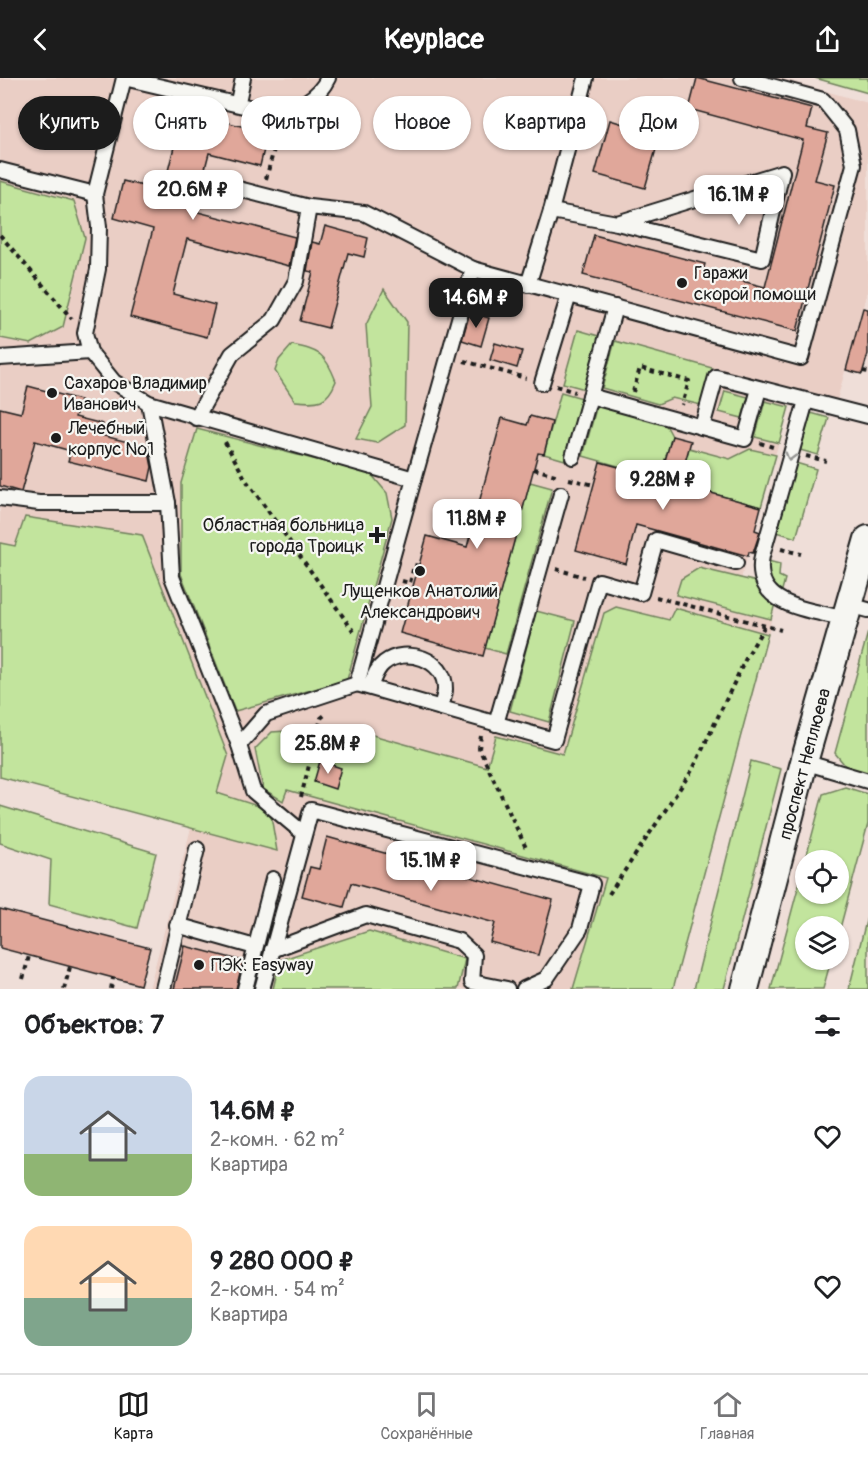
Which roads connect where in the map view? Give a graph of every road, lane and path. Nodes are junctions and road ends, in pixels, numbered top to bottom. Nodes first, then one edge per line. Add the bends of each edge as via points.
1 (124, 78) edge
2 (243, 78) edge
3 (328, 78) edge
4 (586, 78) edge
5 (742, 78) edge
6 (760, 85) edge
7 (315, 96) edge
8 (239, 97) dead end
9 (241, 107) edge
10 (274, 150) edge
11 (0, 171) edge
12 (211, 183) dead end
13 (95, 194) junction
14 (262, 197) junction
15 (309, 207) junction
16 (551, 211) junction
17 (617, 223) junction
18 (0, 235) edge
19 (473, 269) junction
20 (528, 285) junction
21 (569, 296) junction
22 (615, 307) junction
23 (85, 333) junction
24 (90, 352) junction
25 (449, 357) junction
26 (0, 358) edge
27 (542, 382) junction
28 (759, 389) junction
29 (590, 396) junction
30 (806, 401) junction
31 (149, 403) junction
32 (629, 407) junction
33 (868, 416) edge
34 (196, 418) junction
35 (677, 420) junction
36 (215, 423) junction
37 (702, 427) junction
38 (573, 457) dead end
39 (414, 479) junction
40 (561, 494) dead end
41 (0, 498) edge
42 (168, 503) junction
43 (868, 539) edge
44 (736, 563) dead end
45 (541, 565) junction
46 (599, 581) junction
47 (641, 593) junction
48 (854, 611) edge
49 (764, 627) junction
50 (781, 630) dead end
51 (366, 650) junction
52 (363, 686) junction
53 (441, 708) junction
54 (321, 718) dead end
55 (491, 722) junction
56 (239, 745) junction
57 (804, 762) junction
58 (868, 781) edge
59 (299, 802) dead end
60 (303, 833) junction
61 (197, 849) dead end
62 (537, 869) junction
63 (273, 879) dead end
64 (608, 895) dead end
65 (177, 925) junction
66 (255, 947) junction
67 (272, 950) junction
68 (29, 956) dead end
69 (70, 967) dead end
70 (113, 978) dead end
71 (23, 979) dead end
72 (64, 989) edge
73 (111, 989) edge
74 (163, 989) edge
75 (245, 989) edge
76 (262, 989) edge
77 (507, 989) edge
78 (524, 989) edge
79 (745, 989) edge

1 - 9 lane
1 - 13 lane
2 - 8 lane
3 - 7 lane
4 - 16 lane
5 - 6 lane
6 - 22 lane via 823,100 847,130 854,165 801,358
10 - 14 path
11 - 13 lane
12 - 14 lane
13 - 23 lane via 98,270
14 - 15 lane
15 - 19 lane via 364,213
15 - 34 lane via 296,281 274,320 232,354
16 - 17 lane
16 - 20 lane
17 - 17 lane via 762,259 782,172 661,210
18 - 23 path
19 - 20 lane
19 - 25 lane
20 - 21 lane
21 - 22 lane
21 - 27 lane
22 - 29 lane
23 - 24 lane
24 - 26 lane
24 - 31 lane via 114,382
25 - 27 path
25 - 39 lane
27 - 29 path
28 - 30 lane
28 - 37 lane via 716,377
28 - 37 lane via 746,439
29 - 32 lane
29 - 38 lane
30 - 33 lane
30 -> 48 lane via 760,566 764,585 787,604
31 - 34 lane
31 - 42 lane
32 - 35 lane
32 - 35 path via 640,368 689,381
34 - 36 lane
35 - 37 lane
36 - 39 lane
36 - 51 path via 246,480
39 - 51 lane
40 - 45 lane
41 - 42 lane via 39,503
42 - 56 lane via 172,578
43 - 48 street, проспект Неплюева
44 - 47 lane via 656,540
45 - 46 path
45 - 55 lane
46 - 47 lane
46 - 55 lane via 554,740
47 - 49 path
48 - 57 street, проспект Неплюева
49 - 50 path
49 - 64 path via 693,769
51 - 52 lane
52 - 53 lane
52 - 53 lane via 385,662 406,654 417,656 437,668 443,678
52 - 56 lane via 267,714
53 - 55 lane
54 - 59 path
55 - 62 path via 479,748
56 - 60 lane via 253,791
57 - 58 lane
57 - 79 street, проспект Неплюева
60 - 62 lane via 311,810
60 - 67 lane
61 - 65 lane
62 - 78 lane via 592,884 580,929 546,979
63 - 66 lane
65 - 66 lane
65 - 74 lane
66 - 75 lane
67 - 76 lane
67 - 77 lane via 366,915 459,941 474,955 472,982
68 - 71 path
69 - 72 path
70 - 73 path

